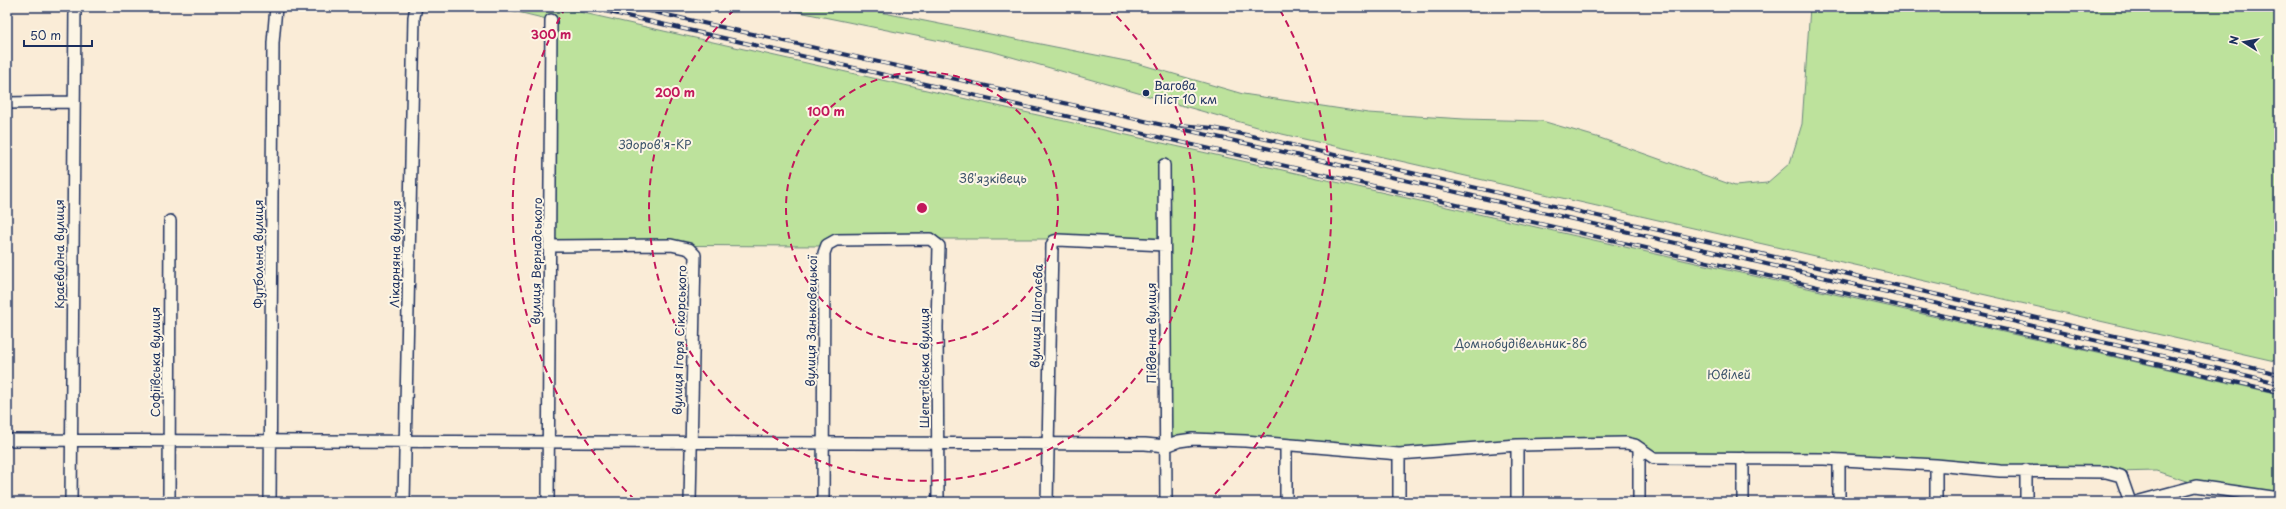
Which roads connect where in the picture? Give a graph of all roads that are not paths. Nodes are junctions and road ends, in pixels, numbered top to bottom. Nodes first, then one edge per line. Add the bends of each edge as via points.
1 (75, 7) edge
2 (276, 7) edge
3 (416, 7) edge
4 (552, 20) dead end
5 (74, 102) junction
6 (7, 103) edge
7 (1164, 165) dead end
8 (170, 221) dead end
9 (930, 239) joint
10 (1164, 245) junction
11 (551, 246) junction
12 (7, 440) edge
13 (71, 440) junction
14 (169, 441) junction
15 (405, 441) junction
16 (270, 442) junction
17 (824, 443) junction
18 (548, 444) junction
19 (690, 444) junction
20 (938, 444) junction
21 (1047, 444) junction
22 (1517, 445) junction
23 (1166, 446) junction
24 (1286, 446) junction
25 (1639, 449) junction
26 (1399, 454) junction
27 (1743, 458) junction
28 (1839, 461) junction
29 (1936, 465) junction
30 (2026, 470) junction
31 (2243, 498) edge
32 (2279, 498) edge
33 (71, 502) edge
34 (169, 502) edge
35 (270, 502) edge
36 (404, 502) edge
37 (548, 502) edge
38 (690, 502) edge
39 (823, 502) edge
40 (938, 502) edge
41 (1047, 502) edge
42 (1166, 502) edge
43 (1286, 502) edge
44 (1399, 502) edge
45 (1517, 502) edge
46 (1639, 502) edge
47 (1743, 502) edge
48 (1839, 502) edge
49 (1936, 502) edge
50 (2026, 502) edge
51 (2130, 502) edge
52 (2136, 502) edge

1 - 5 street, Краєвидна вулиця
2 - 16 street, Футбольна вулиця via 273,43
3 - 15 street, Лікарняна вулиця
4 - 11 street, вулиця Вернадського
5 - 6 street
5 - 13 street, Краєвидна вулиця
7 - 10 street, Південна вулиця
8 - 14 street, Софіївська вулиця
9 - 17 street, вулиця Заньковецької via 836,240 826,245
9 - 20 street, Шепетівська вулиця via 939,246
10 - 21 street, вулиця Щоголєва via 1054,240
10 - 23 street, Південна вулиця
11 - 18 street, вулиця Вернадського
11 - 19 street, вулиця Ігоря Сікорського via 672,245 689,249 695,255
12 - 13 street
13 - 14 street
13 - 33 street, Краєвидна вулиця
14 - 16 street
14 - 34 street, Софіївська вулиця
15 - 16 street
15 - 18 street
15 - 36 street, Лікарняна вулиця
16 - 35 street, Футбольна вулиця
17 - 19 street
17 - 20 street
17 - 39 street, вулиця Заньковецької
18 - 19 street
18 - 37 street, вулиця Вернадського
19 - 38 street, вулиця Ігоря Сікорського
20 - 21 street
20 - 40 street, Шепетівська вулиця
21 - 23 street
21 - 41 street, вулиця Щоголєва
22 - 25 street via 1626,443
22 - 26 street
22 - 45 street
23 - 24 street via 1193,439
23 - 42 street, Південна вулиця
24 - 26 street
24 - 43 street
25 - 27 street via 1654,458
25 - 46 street
26 - 44 street
27 - 28 street
27 - 47 street
28 - 29 street
28 - 48 street
29 - 30 street via 2000,471
29 - 49 street
30 - 50 street
30 - 51 street via 2106,472 2121,476
31 - 32 street
31 - 52 street via 2196,486

